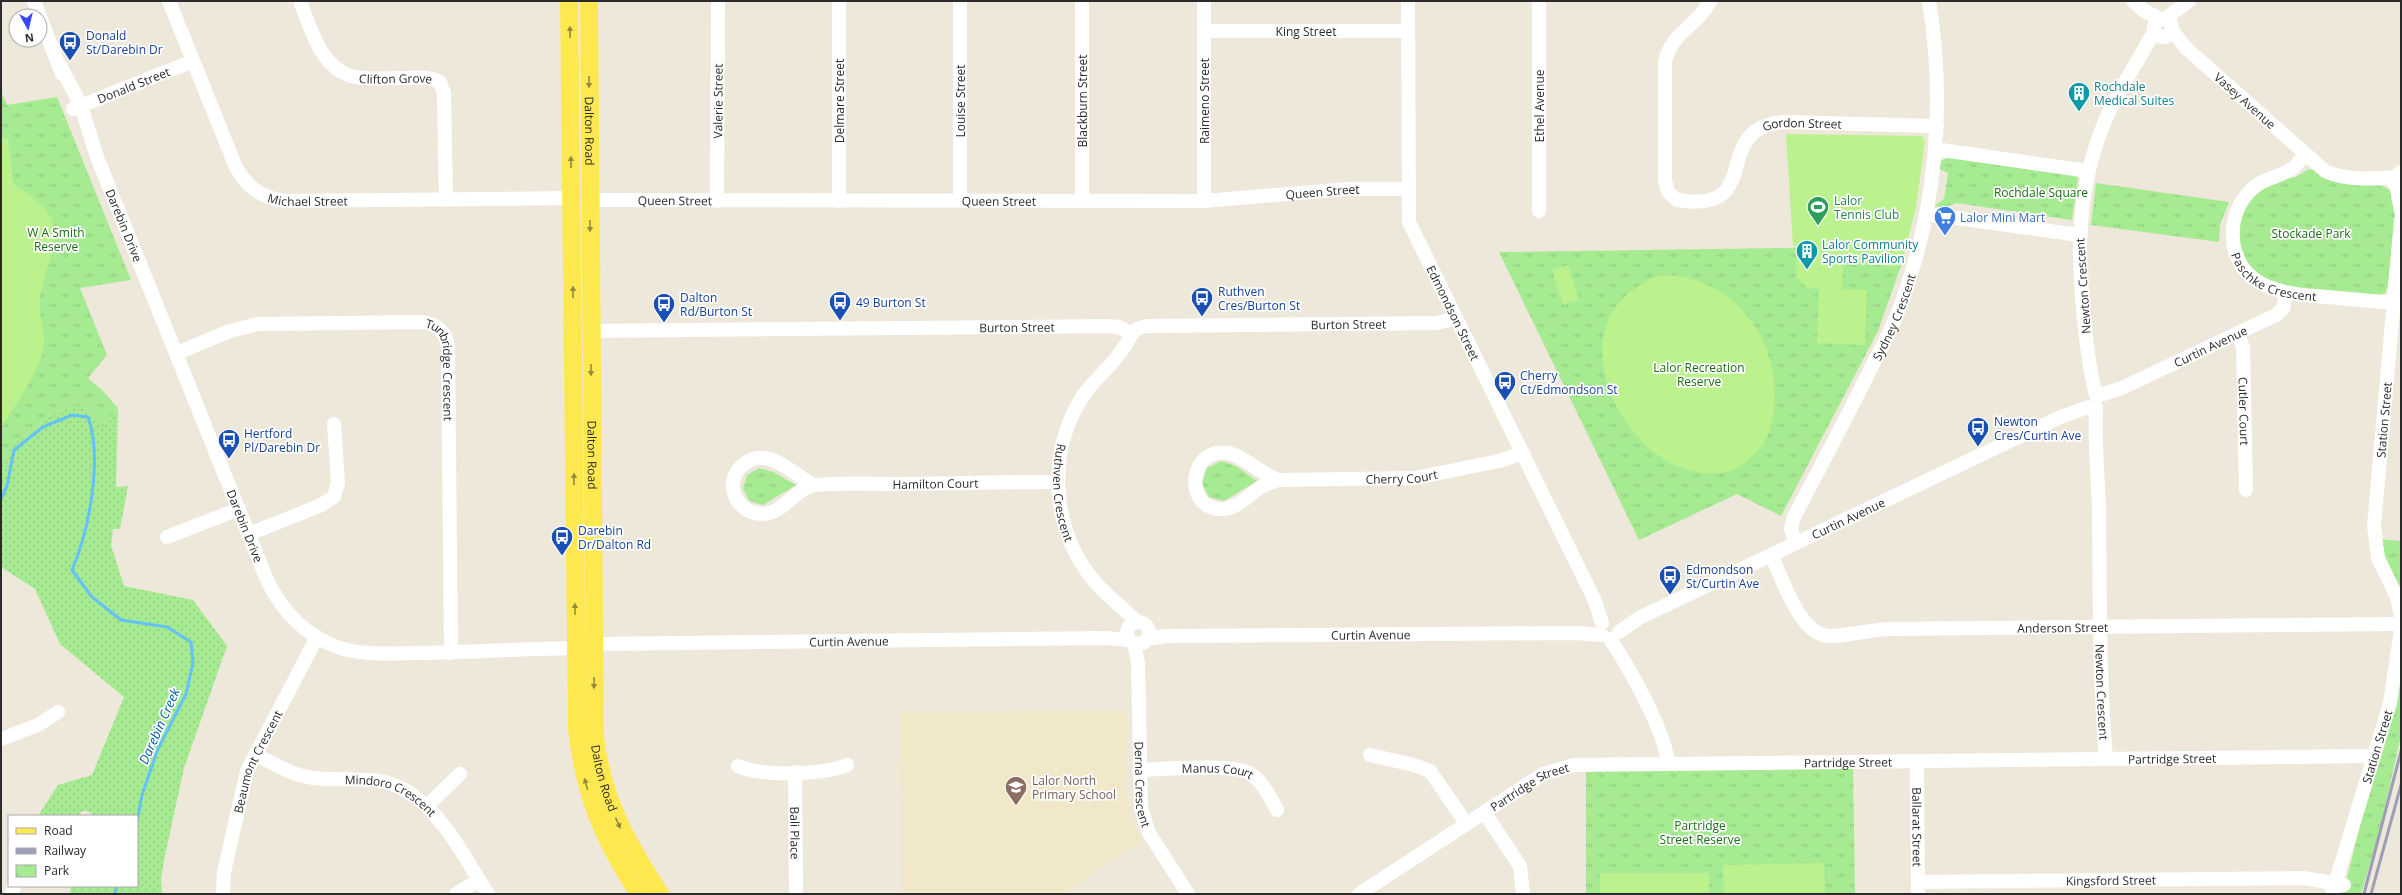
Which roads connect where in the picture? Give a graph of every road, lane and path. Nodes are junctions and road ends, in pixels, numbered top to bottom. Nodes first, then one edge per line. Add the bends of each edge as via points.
1 (34, 1) edge
2 (169, 1) edge
3 (300, 1) edge
4 (569, 1) edge
5 (589, 1) edge
6 (718, 1) edge
7 (839, 1) edge
8 (960, 1) edge
9 (1082, 1) edge
10 (1204, 1) edge
11 (1408, 1) edge
12 (1539, 1) edge
13 (1710, 1) edge
14 (1929, 1) edge
15 (2186, 4) edge
16 (2138, 6) edge
17 (2163, 28) junction
18 (1204, 31) junction
19 (1408, 31) junction
20 (194, 61) junction
21 (77, 107) junction
22 (1937, 126) junction
23 (1935, 149) junction
24 (2309, 158) junction
25 (2088, 171) junction
26 (2398, 184) edge
27 (1408, 189) junction
28 (572, 198) junction
29 (446, 200) junction
30 (590, 200) junction
31 (960, 200) junction
32 (1082, 200) junction
33 (717, 201) junction
34 (839, 201) junction
35 (1204, 201) junction
36 (1539, 211) dead end
37 (2401, 211) edge
38 (1927, 214) junction
39 (2401, 220) edge
40 (2079, 235) junction
41 (2286, 294) junction
42 (2394, 304) junction
43 (1456, 318) junction
44 (573, 331) junction
45 (591, 331) junction
46 (2238, 333) junction
47 (1132, 334) junction
48 (177, 353) junction
49 (2092, 401) junction
50 (334, 424) dead end
51 (1523, 453) junction
52 (1278, 480) junction
53 (1057, 482) junction
54 (813, 485) junction
55 (2246, 490) dead end
56 (239, 509) junction
57 (249, 534) junction
58 (167, 537) dead end
59 (1796, 543) junction
60 (1771, 555) junction
61 (2401, 616) edge
62 (2401, 624) edge
63 (2101, 627) junction
64 (1610, 629) junction
65 (2401, 630) edge
66 (1136, 634) junction
67 (316, 638) junction
68 (593, 644) junction
69 (576, 648) junction
70 (451, 653) junction
71 (58, 712) dead end
72 (1, 739) edge
73 (255, 754) junction
74 (1370, 755) dead end
75 (2374, 756) junction
76 (2106, 759) junction
77 (1917, 761) junction
78 (1668, 763) junction
79 (847, 765) dead end
80 (738, 766) dead end
81 (1139, 770) junction
82 (795, 772) junction
83 (460, 774) dead end
84 (427, 806) junction
85 (1277, 810) dead end
86 (1484, 812) junction
87 (1466, 823) junction
88 (479, 880) junction
89 (1918, 888) edge
90 (2338, 888) edge
91 (1364, 893) edge
92 (223, 894) edge
93 (456, 894) edge
94 (488, 894) edge
95 (639, 894) edge
96 (660, 894) edge
97 (796, 894) edge
98 (1188, 894) edge
99 (1523, 894) edge

1 - 21 street, Darebin Drive
2 - 20 street, Michael Street
3 - 29 street, Clifton Grove via 320,50 343,72 368,78 425,78 440,82 444,93
28 -> 4 main road, Dalton Road
5 -> 30 main road, Dalton Road
6 - 33 street, Valerie Street
7 - 34 street, Delmare Street
8 - 31 street, Louise Street
9 - 32 street, Blackburn Street
10 - 18 street, Raimeno Street
11 - 19 street, Edmondson Street
12 - 36 street, Ethel Avenue
13 - 22 street, Gordon Street via 1697,21 1676,38 1667,52 1665,180 1668,192 1677,200 1710,199 1724,193 1733,181 1739,152 1747,138 1760,127 1775,122
14 - 22 street, Sydney Crescent via 1937,74
15 - 17 street, Newton Crescent
16 - 17 street, Vasey Avenue
17 - 24 street, Vasey Avenue
17 - 25 street, Newton Crescent via 2145,50 2109,111
18 - 19 street, King Street
18 - 35 street, Raimeno Street
19 - 27 street, Edmondson Street
20 - 21 street, Donald Street
20 - 29 street, Michael Street via 238,170 245,182 260,194 286,201
21 - 48 street, Darebin Drive
22 - 23 street, Sydney Crescent
23 - 25 street
23 - 38 street, Sydney Crescent
24 - 26 street via 2330,174
24 - 41 street, Paschke Crescent via 2257,184 2245,197 2236,213 2233,234 2235,250 2247,272 2266,287
25 - 40 street, Newton Crescent
26 - 37 street
27 - 35 street, Queen Street via 1348,189
27 - 43 street, Edmondson Street via 1409,222
28 - 29 street, Michael Street
44 -> 28 main road, Dalton Road
30 - 33 street, Queen Street
30 -> 45 main road, Dalton Road
31 - 32 street, Queen Street
31 - 34 street, Queen Street
32 - 35 street, Queen Street
33 - 34 street, Queen Street
38 - 40 street
38 - 59 street, Sydney Crescent via 1899,310 1852,408 1794,517 1791,529
39 - 42 street, Station Street
40 - 49 street, Newton Crescent via 2080,283
41 - 42 street, Paschke Crescent
41 - 46 street, Curtin Avenue via 2280,312
42 - 61 street, Station Street via 2374,526 2378,558 2397,597
43 - 47 street, Burton Street via 1437,323 1145,326
43 - 51 street, Edmondson Street
44 - 45 main road, Burton Street
69 -> 44 main road, Dalton Road
45 - 47 street, Burton Street via 1109,326 1119,327
45 -> 68 main road, Dalton Road
46 - 49 street, Curtin Avenue
46 - 55 street, Cutler Court via 2243,348
47 - 53 street, Ruthven Crescent via 1116,359 1094,381 1074,411 1062,446
48 - 56 street, Darebin Drive
48 - 70 street, Tunbridge Crescent via 230,331 258,324 424,322 441,329 445,334 448,348
49 - 59 street, Curtin Avenue
49 - 63 street, Newton Crescent via 2099,494
50 - 57 street via 338,483 334,497 319,506
51 - 52 street, Cherry Court via 1499,461 1414,478
51 - 64 street, Edmondson Street
52 - 52 street, Cherry Court via 1261,487 1235,506 1222,509 1205,503 1198,496 1194,481 1197,467 1202,460 1225,452 1235,455 1266,476
53 - 54 street, Hamilton Court
53 - 66 street, Ruthven Crescent via 1060,511 1072,545 1094,581 1120,607
54 - 54 street via 778,508 763,514 744,507 736,497 733,485 736,472 745,462 764,457 778,462
56 - 57 street, Darebin Drive
56 - 58 street
57 - 67 street, Darebin Drive via 267,580 281,604 297,623
59 - 60 street, Curtin Avenue
60 - 63 street, Anderson Street via 1802,620 1815,632 1826,636 1889,629
60 - 64 street, Curtin Avenue via 1639,618
62 - 63 street, Anderson Street
63 - 76 street, Newton Crescent via 2101,702
64 - 66 street, Curtin Avenue via 1577,633 1166,636
64 - 78 street, Edmondson Street via 1664,741
65 - 75 street, Station Street via 2390,703
66 - 68 street, Curtin Avenue via 1105,638
66 - 81 street, Derna Crescent
67 - 70 street, Darebin Drive via 361,653
67 - 73 street, Beaumont Crescent
68 -> 96 main road, Dalton Road via 595,738 602,780 619,827
69 - 70 street, Darebin Drive
95 -> 69 main road, Dalton Road via 604,834 587,788 577,728
71 - 72 street via 38,726
73 - 84 street, Mindoro Crescent via 305,776 370,780 394,785 407,790
73 - 92 street, Beaumont Crescent via 238,801 224,872
74 - 87 street via 1430,771
75 - 76 street, Partridge Street
75 - 90 street, Station Street via 2356,816 2349,867
76 - 77 street, Partridge Street
77 - 78 street, Partridge Street
77 - 89 street, Ballarat Street
78 - 86 street, Partridge Street via 1562,766 1543,774
79 - 82 street via 831,770
80 - 82 street via 762,772
81 - 85 street, Manus Court via 1227,768 1247,772 1259,781
81 - 98 street, Derna Crescent via 1140,808 1144,820 1158,849
82 - 97 street, Bali Place
83 - 84 street
84 - 88 street, Mindoro Crescent via 444,826
86 - 87 street, Partridge Street
86 - 99 street via 1520,866
87 - 91 street, Partridge Street
88 - 93 street
88 - 94 street, Mindoro Crescent
89 - 90 street, Kingsford Street via 2304,878

